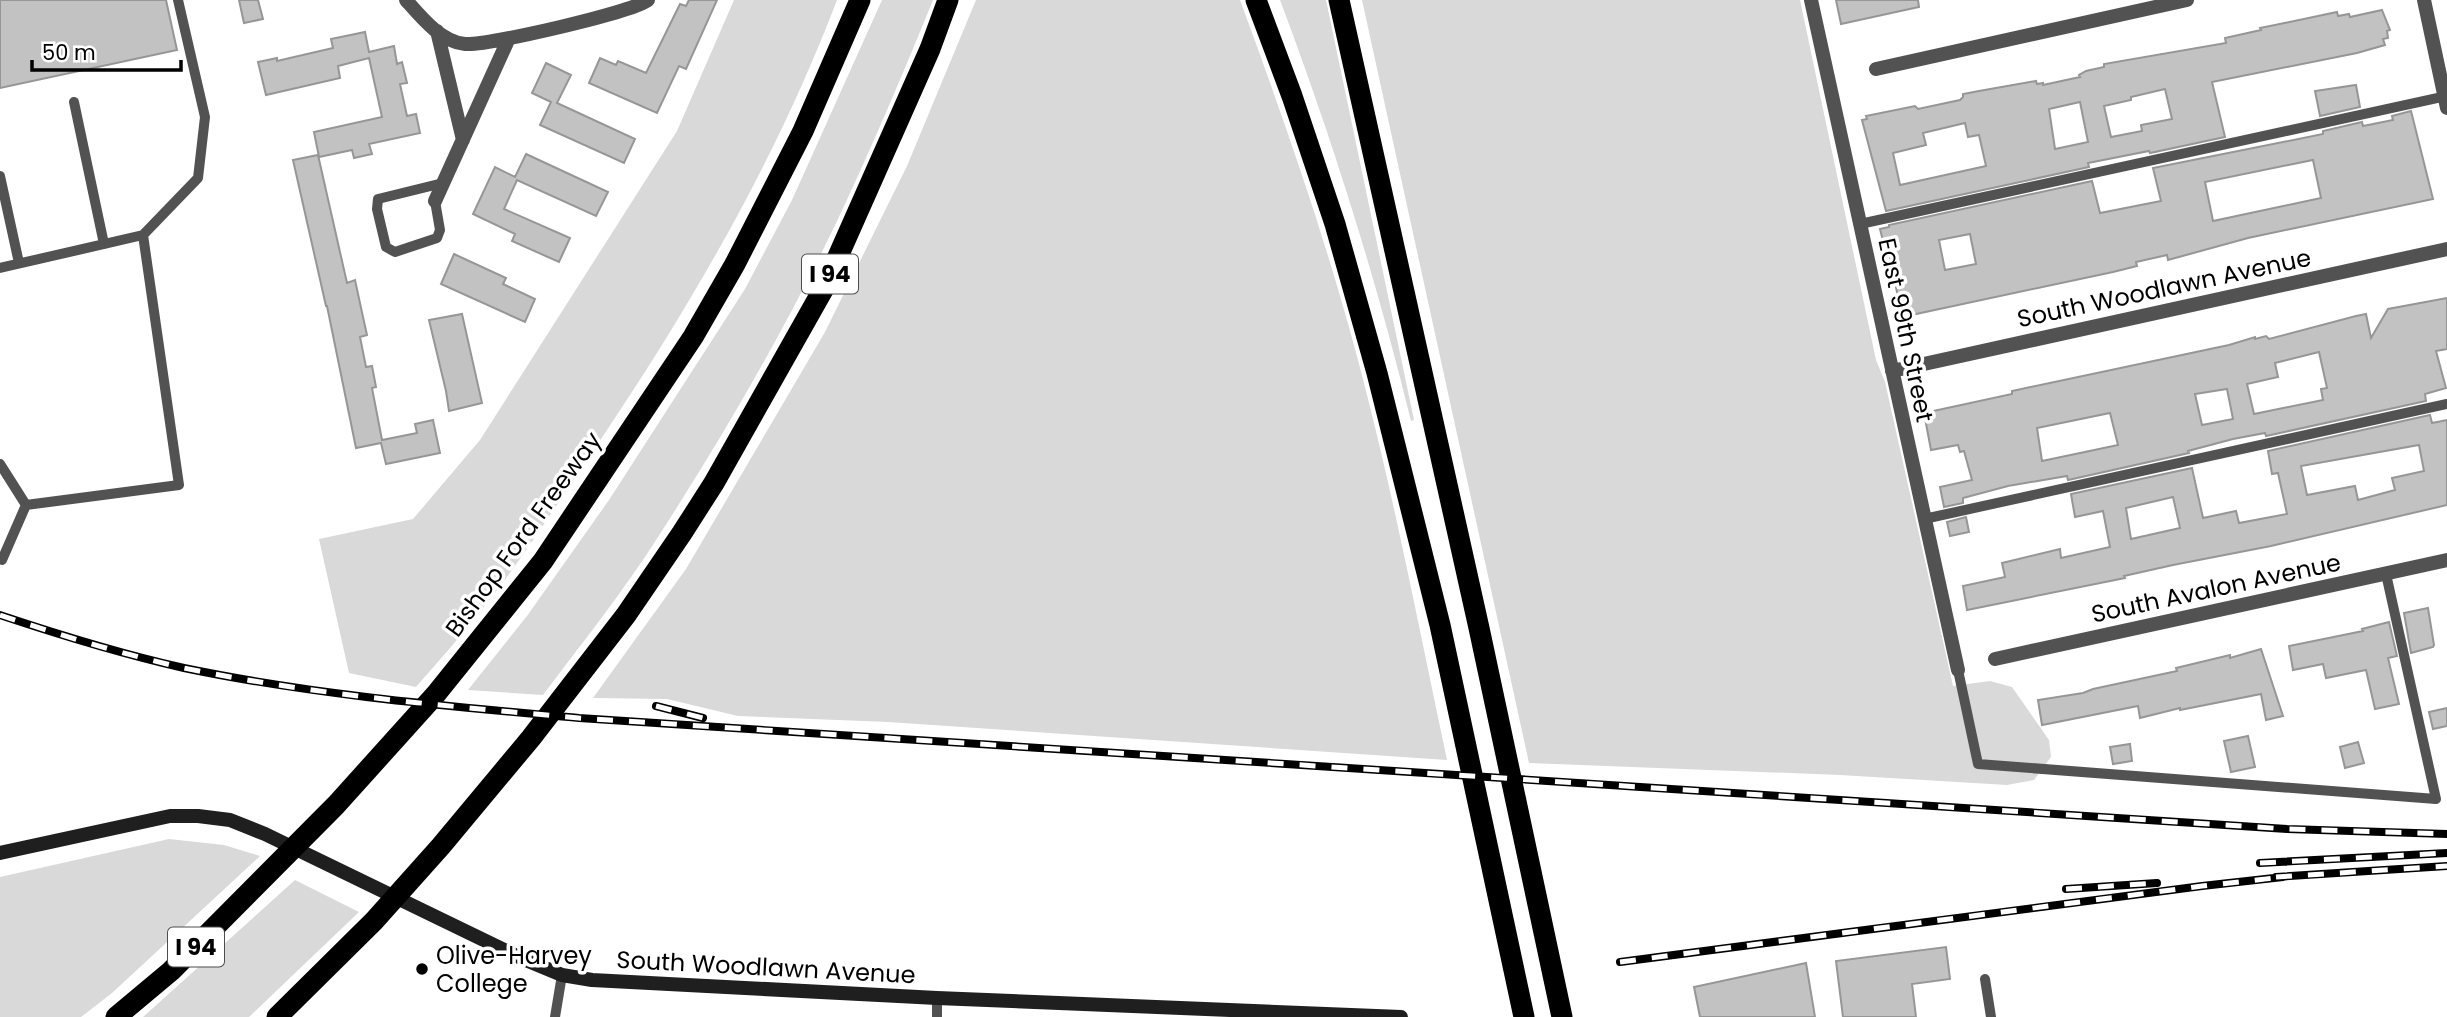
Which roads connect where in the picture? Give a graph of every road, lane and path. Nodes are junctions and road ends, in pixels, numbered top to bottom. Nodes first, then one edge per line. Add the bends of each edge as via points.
1 (178, 0) edge
2 (406, 0) edge
3 (648, 0) edge
4 (860, 0) edge
5 (948, 0) edge
6 (1256, 0) edge
7 (1339, 0) edge
8 (1811, 0) edge
9 (2187, 0) edge
10 (2424, 0) edge
11 (437, 32) junction
12 (509, 38) junction
13 (1876, 69) dead end
14 (2446, 100) edge
15 (74, 102) dead end
16 (463, 139) junction
17 (0, 176) edge
18 (443, 183) junction
19 (435, 201) joint
20 (1860, 224) junction
21 (143, 235) junction
22 (104, 244) junction
23 (2447, 249) edge
24 (19, 263) junction
25 (0, 268) edge
26 (1892, 371) junction
27 (2447, 404) edge
28 (0, 464) edge
29 (26, 505) junction
30 (1924, 519) junction
31 (0, 559) edge
32 (2447, 560) edge
33 (2386, 574) junction
34 (1995, 659) dead end
35 (1958, 670) joint
36 (0, 853) edge
37 (562, 975) junction
38 (1985, 979) dead end
39 (937, 998) junction
40 (1306, 1015) edge
41 (116, 1017) edge
42 (277, 1017) edge
43 (555, 1017) edge
44 (937, 1017) edge
45 (1401, 1017) edge
46 (1524, 1017) edge
47 (1562, 1017) edge
48 (1992, 1017) edge

1 - 21 lane via 205,117 198,178
2 - 11 street
3 - 12 street via 620,12
4 - 41 highway, Bishop Ford Freeway / I 94 via 803,131 735,264 693,337 542,561 383,755 171,971
5 - 42 highway, I 94 via 824,288 682,533 531,738 441,846 374,921
6 - 46 highway via 1335,224 1377,373 1440,625
7 - 47 highway
8 - 20 street, East 99th Street
9 - 13 street
10 - 14 street
11 - 12 street via 463,44
11 - 16 street
12 - 16 street
14 - 20 lane
15 - 22 lane
16 - 18 street
17 - 24 lane
18 - 19 street
18 - 19 lane via 378,199 386,247 395,252 437,238
20 - 26 street, East 99th Street
21 - 22 lane
21 - 29 lane via 179,485
22 - 24 lane
23 - 26 street, South Woodlawn Avenue
24 - 25 lane
26 - 30 street, East 99th Street
27 - 30 lane
28 - 29 lane
29 - 31 lane
30 - 35 street, East 99th Street
32 - 33 street, South Avalon Avenue
33 - 34 street, South Avalon Avenue
33 - 35 lane via 2436,799 1978,764
36 - 37 street, South Woodlawn Avenue via 170,816 230,820
37 - 39 street, South Woodlawn Avenue via 626,983
37 - 43 lane
38 - 48 lane
39 - 40 street, South Woodlawn Avenue
39 - 44 lane
40 - 45 street, South Woodlawn Avenue

